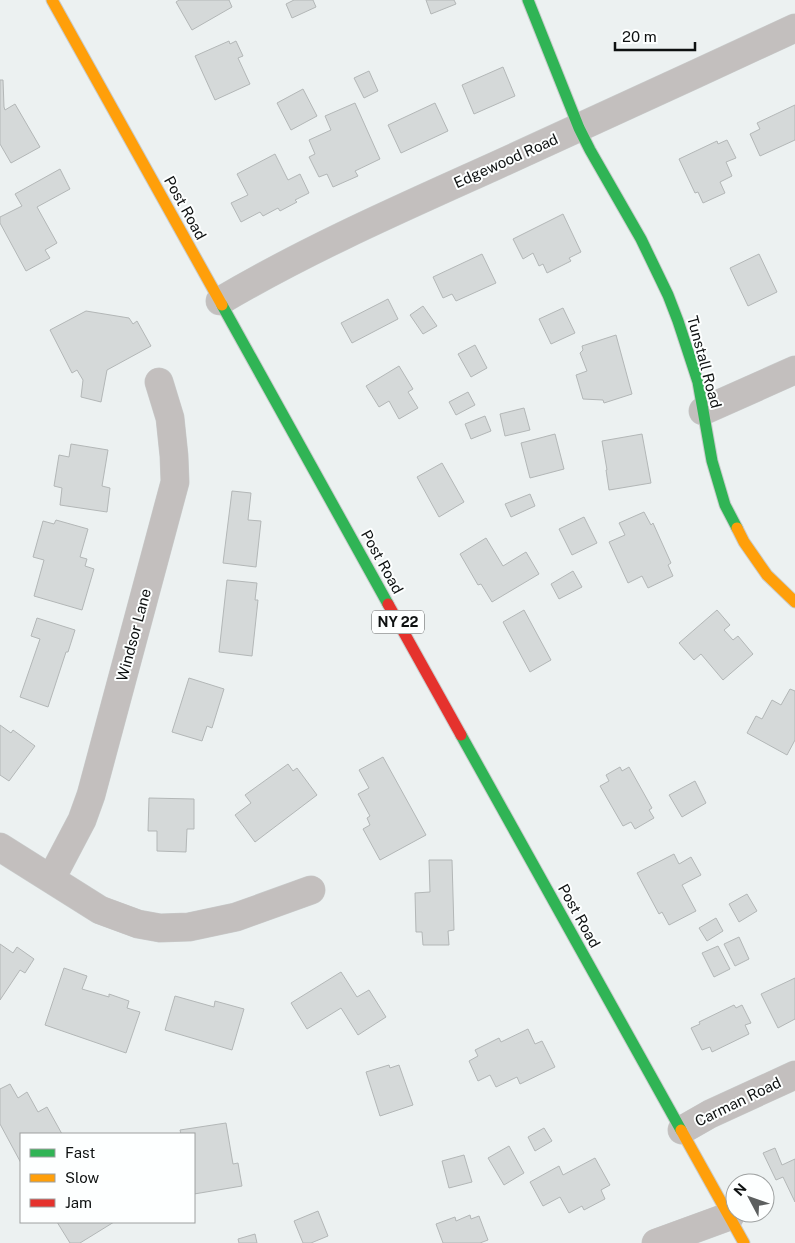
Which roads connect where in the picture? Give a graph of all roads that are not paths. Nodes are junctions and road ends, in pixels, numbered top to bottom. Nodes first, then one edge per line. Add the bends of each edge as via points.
1 (52, 0) edge
2 (528, 0) edge
3 (795, 28) edge
4 (580, 128) junction
5 (220, 301) junction
6 (795, 370) edge
7 (159, 382) dead end
8 (704, 411) junction
9 (795, 602) edge
10 (0, 847) edge
11 (51, 879) junction
12 (311, 890) dead end
13 (795, 1074) edge
14 (682, 1130) junction
15 (725, 1207) edge
16 (725, 1218) edge
17 (734, 1223) edge
18 (656, 1243) edge
19 (744, 1243) edge

1 - 5 main road, Post Road / NY 22
2 - 4 main road, Tunstall Road
3 - 4 street, Edgewood Road
4 - 5 street, Edgewood Road via 375,221
4 - 8 main road, Tunstall Road via 668,295 698,382
5 - 14 main road, Post Road / NY 22
6 - 8 street
7 - 11 street, Windsor Lane via 170,418 175,482 91,795 82,820
8 - 9 main road, Tunstall Road via 712,461 734,524 767,575
10 - 11 street
11 - 12 street via 100,910 160,928 189,927 236,917
13 - 14 street, Carman Road
14 - 15 main road, Post Road / NY 22
16 - 18 street
17 - 19 main road, Post Road / NY 22

